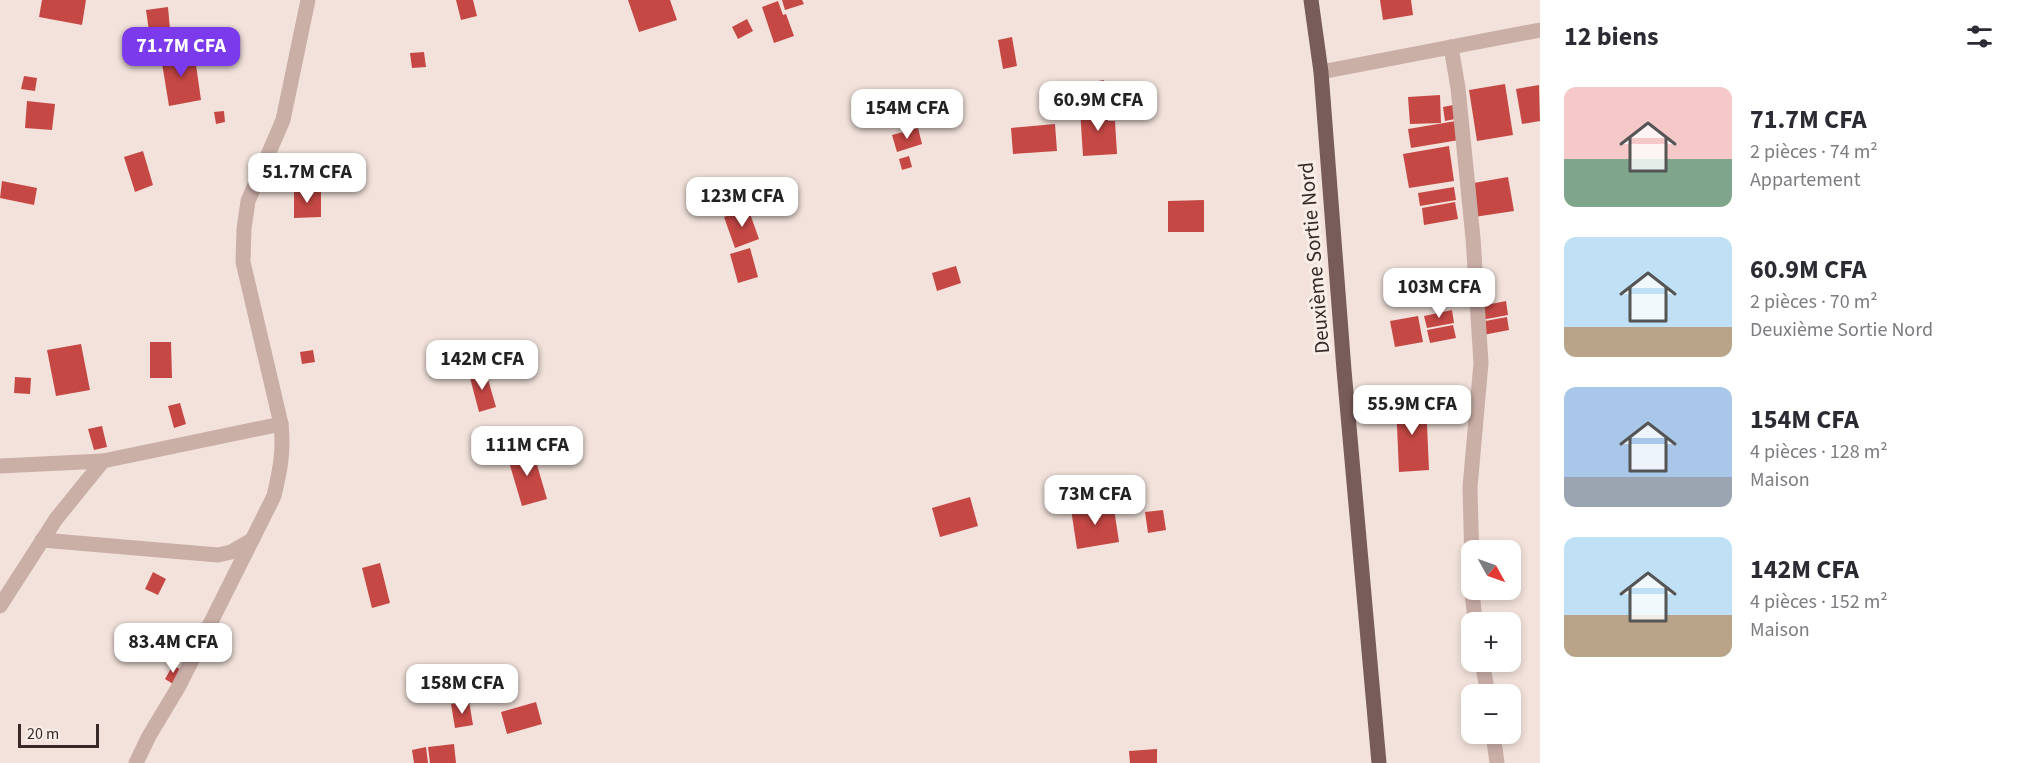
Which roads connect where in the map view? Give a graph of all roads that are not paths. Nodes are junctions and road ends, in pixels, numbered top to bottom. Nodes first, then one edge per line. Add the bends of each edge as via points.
1 (308, 0) edge
2 (1311, 0) edge
3 (1540, 30) edge
4 (1450, 47) junction
5 (1321, 72) junction
6 (281, 424) junction
7 (103, 460) junction
8 (0, 466) edge
9 (42, 540) junction
10 (252, 540) junction
11 (1471, 540) edge
12 (0, 606) edge
13 (1494, 744) edge
14 (136, 763) edge
15 (1379, 763) edge
16 (1497, 763) edge

1 - 6 street via 283,120 248,201 244,229 244,272
2 - 5 main road, Deuxième Sortie Nord
3 - 4 street
4 - 5 street
4 - 11 street via 1472,226 1481,363 1470,487
5 - 15 main road, Deuxième Sortie Nord
6 - 7 street
6 - 10 street via 283,448 274,496
7 - 8 street
7 - 9 street
9 - 10 street via 218,555
9 - 12 street
10 - 14 street
13 - 16 street

